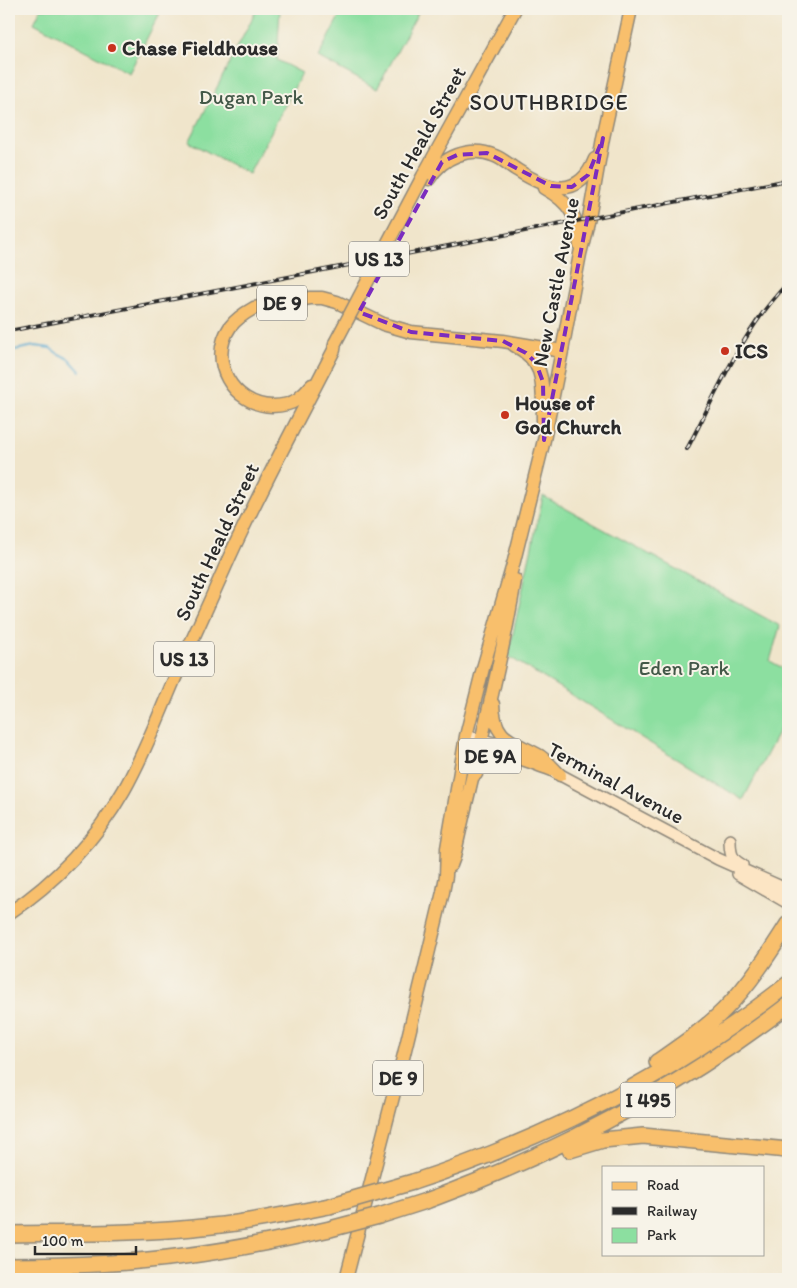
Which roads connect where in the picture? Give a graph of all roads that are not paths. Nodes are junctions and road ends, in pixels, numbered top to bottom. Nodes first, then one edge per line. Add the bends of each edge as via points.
1 (515, 9) edge
2 (631, 9) edge
3 (603, 138) junction
4 (519, 172) junction
5 (426, 178) junction
6 (580, 254) junction
7 (502, 341) junction
8 (562, 351) junction
9 (321, 376) junction
10 (544, 440) junction
11 (514, 561) junction
12 (492, 695) junction
13 (466, 736) junction
14 (480, 738) junction
15 (555, 772) junction
16 (464, 810) junction
17 (730, 840) dead end
18 (718, 859) junction
19 (446, 876) junction
20 (777, 884) junction
21 (788, 890) edge
22 (788, 903) edge
23 (9, 913) edge
24 (788, 924) edge
25 (788, 984) edge
26 (788, 1005) edge
27 (550, 1130) junction
28 (788, 1150) edge
29 (495, 1174) junction
30 (9, 1234) edge
31 (85, 1265) junction
32 (9, 1266) edge
33 (9, 1274) edge
34 (346, 1279) edge

1 - 5 main road, South Heald Street / US 13
2 - 3 main road, New Castle Avenue / US 13
3 - 4 main road, US 13 via 588,175 572,187 551,186
3 - 6 main road, New Castle Avenue / DE 9
4 - 5 main road, South Heald Street / US 13 via 496,156 480,152 457,155 442,162
4 - 6 main road via 566,203 576,221
5 - 9 main road, South Heald Street / US 13, bridge
6 - 8 main road, New Castle Avenue / DE 9
7 - 8 main road
7 - 9 main road, DE 9 via 411,332 383,324 337,302 316,298 254,308 238,319 222,345 225,375 238,392 255,403 275,406 292,402
7 - 10 main road, DE 9 via 526,353 539,369 543,390
8 - 10 main road, New Castle Avenue / DE 9
9 - 23 main road, South Heald Street / US 13 via 240,534 124,790 103,823 52,880
10 - 11 main road, New Castle Avenue / DE 9
11 - 12 main road, New Castle Avenue / DE 9 via 515,579 509,616
11 - 13 main road, New Castle Avenue / DE 9 via 482,668
12 - 14 main road, New Castle Avenue / DE 9
12 - 15 main road via 495,723 502,735 542,758
13 - 14 main road, Terminal Avenue / DE 9A
13 - 19 main road, New Castle Avenue / DE 9 via 447,848
14 - 15 main road, Terminal Avenue / DE 9A
14 - 16 main road, New Castle Avenue / DE 9
15 - 16 main road, DE 9A via 502,755 488,758 478,767
15 - 18 main road, Terminal Avenue / DE 9A
16 - 19 main road, New Castle Avenue / DE 9 via 454,857
17 - 20 main road via 730,851 737,863
18 - 20 main road, Terminal Avenue / DE 9A
18 - 22 main road, Terminal Avenue / DE 9A
19 - 34 main road, New Castle Avenue / DE 9 via 418,1000
20 - 21 main road, Terminal Avenue / DE 9A
24 - 27 highway via 750,981 724,1011 651,1067
25 - 27 highway, I 495 via 731,1026 660,1071
26 - 29 highway, I 495 via 706,1064 650,1098 584,1134
27 - 30 highway, I 495, bridge via 460,1166 329,1206 187,1228 115,1233
28 - 29 highway via 663,1137 620,1137 582,1145 546,1160
29 - 31 highway, I 495, bridge via 379,1216 258,1245 151,1260
31 - 32 highway, I 495
31 - 33 highway

